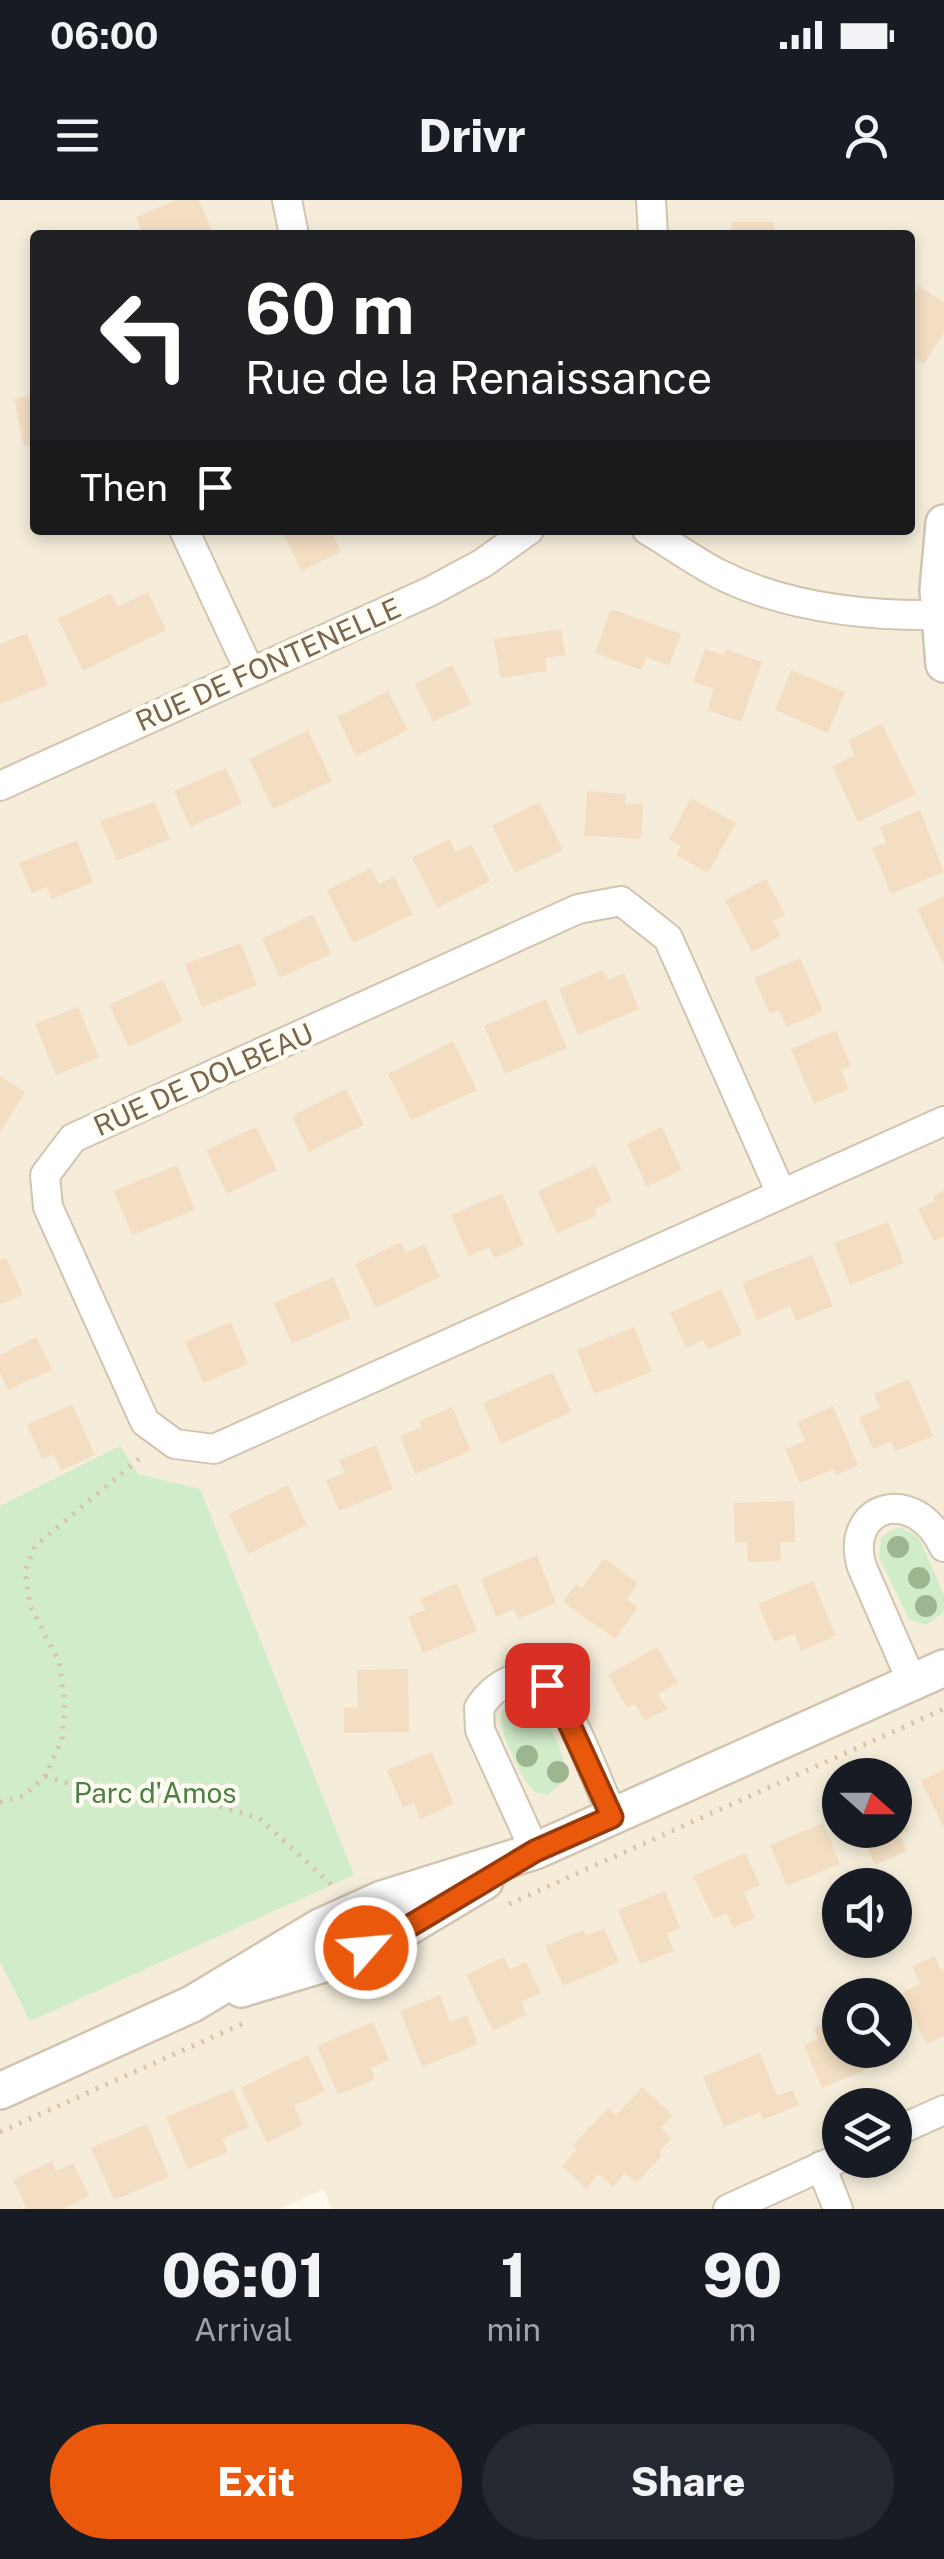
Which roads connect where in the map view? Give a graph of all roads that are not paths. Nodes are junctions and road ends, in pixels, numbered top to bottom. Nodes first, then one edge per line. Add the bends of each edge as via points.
1 (287, 200) edge
2 (650, 200) edge
3 (294, 230) edge
4 (652, 230) edge
5 (944, 523) edge
6 (186, 535) edge
7 (522, 535) edge
8 (654, 535) edge
9 (938, 616) junction
10 (944, 664) edge
11 (250, 672) junction
12 (0, 786) edge
13 (944, 1120) edge
14 (782, 1193) junction
15 (944, 1547) edge
16 (928, 1675) edge
17 (612, 1817) junction
18 (535, 1851) junction
19 (0, 2092) edge
20 (944, 2110) edge
21 (912, 2124) edge
22 (822, 2166) edge
23 (833, 2178) edge
24 (728, 2209) edge
25 (838, 2209) edge

1 - 3 street
2 - 4 street
5 - 9 street
6 - 11 street
7 - 11 street, RUE DE FONTENELLE via 431,591
8 - 9 street via 720,574 789,598
9 - 10 street
11 - 12 street, RUE DE FONTENELLE
13 - 14 street
14 - 14 street, RUE DE DOLBEAU via 668,938 621,901 578,909 73,1138 45,1175 48,1206 145,1422 175,1444 214,1449
15 - 16 street via 932,1523 907,1509 870,1519 858,1544 862,1567
16 - 17 street
17 - 18 street
17 - 18 street via 554,1692 530,1678 500,1683 479,1708 480,1730
18 - 19 street via 393,1936 192,2004
20 - 21 street
22 - 24 street
23 - 25 street

